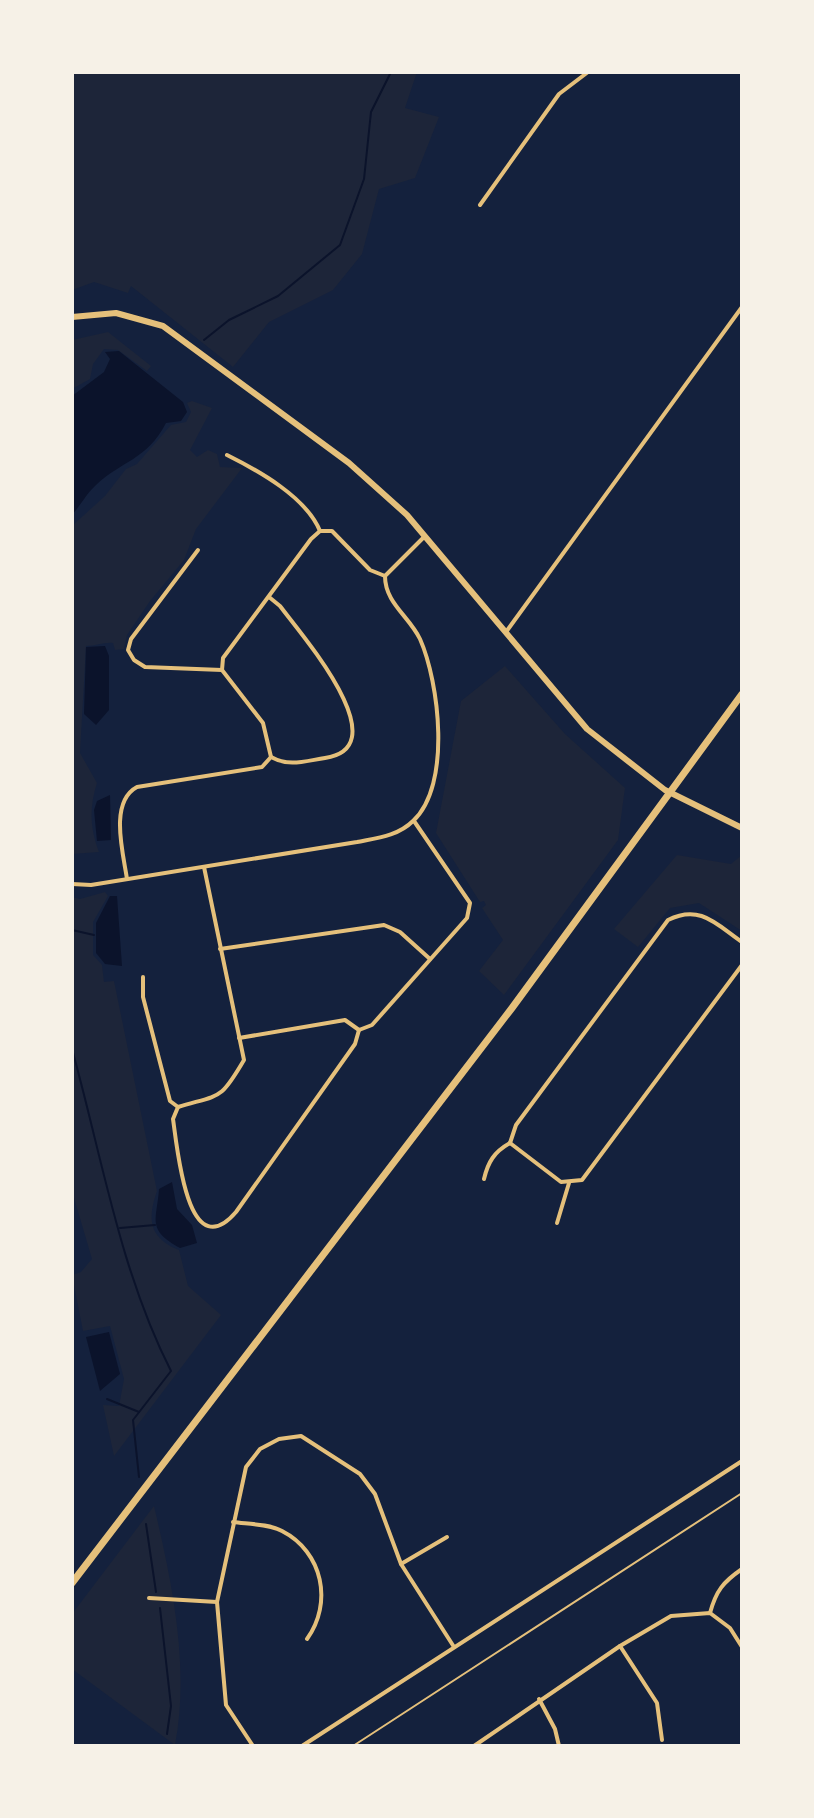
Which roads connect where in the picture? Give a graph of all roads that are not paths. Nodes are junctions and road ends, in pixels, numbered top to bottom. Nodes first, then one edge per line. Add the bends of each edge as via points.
1 (588, 72) edge
2 (480, 205) dead end
3 (742, 307) edge
4 (72, 317) edge
5 (227, 455) dead end
6 (320, 531) junction
7 (425, 536) junction
8 (198, 550) dead end
9 (385, 576) junction
10 (269, 597) junction
11 (506, 632) junction
12 (222, 670) junction
13 (742, 694) edge
14 (271, 757) junction
15 (414, 821) junction
16 (742, 828) edge
17 (204, 867) junction
18 (127, 879) junction
19 (72, 884) edge
20 (742, 942) edge
21 (220, 949) junction
22 (430, 959) junction
23 (742, 965) edge
24 (143, 977) dead end
25 (359, 1030) junction
26 (239, 1038) junction
27 (178, 1107) junction
28 (510, 1143) junction
29 (484, 1179) dead end
30 (569, 1183) junction
31 (557, 1223) dead end
32 (742, 1461) edge
33 (233, 1522) junction
34 (447, 1537) dead end
35 (401, 1564) junction
36 (742, 1569) edge
37 (72, 1583) edge
38 (149, 1598) dead end
39 (217, 1602) junction
40 (710, 1613) junction
41 (307, 1639) dead end
42 (620, 1646) junction
43 (454, 1647) junction
44 (742, 1647) edge
45 (539, 1699) junction
46 (662, 1740) dead end
47 (253, 1746) edge
48 (302, 1746) edge
49 (474, 1746) edge
50 (559, 1746) edge

1 - 2 street via 559,94
3 - 11 street
4 - 7 main road via 125,314 171,331 379,486
5 - 6 street via 313,514
6 - 9 street via 332,531 370,570
6 - 10 street
7 - 9 street
7 - 11 main road
8 - 12 street via 128,650 145,667
9 - 15 street via 390,598 427,655 435,701 438,735 432,791
10 - 12 street via 223,658
10 - 14 street via 341,687 352,738 341,756 285,765
11 - 16 main road via 587,729 634,769
12 - 14 street via 263,723
13 - 37 highway via 503,1020
14 - 18 street via 262,767 128,792 121,803
15 - 17 street via 396,834
15 - 22 street via 470,903 467,918
17 - 18 street
17 - 21 street
18 - 19 street
20 - 28 street via 702,913 682,913 668,920 516,1125
21 - 22 street via 384,925
21 - 26 street
22 - 25 street via 372,1025
23 - 30 street via 582,1180
24 - 27 street via 143,997 170,1101
25 - 26 street via 345,1020
25 - 27 street via 355,1044 227,1223 212,1226 188,1205 173,1119
26 - 27 street via 244,1060 226,1090 214,1099
28 - 29 street via 488,1163
28 - 30 street
30 - 31 street
32 - 43 street
33 - 35 street via 246,1467 260,1449 301,1436 360,1474 375,1494
33 - 39 street
33 - 41 street via 281,1530 309,1551 325,1601 320,1621
34 - 35 street
35 - 43 street
36 - 40 street via 723,1582
38 - 39 street
39 - 47 street via 224,1697
40 - 42 street via 671,1616
40 - 44 street via 730,1628
42 - 45 street
42 - 46 street via 657,1703
43 - 48 street
45 - 49 street
45 - 50 street

